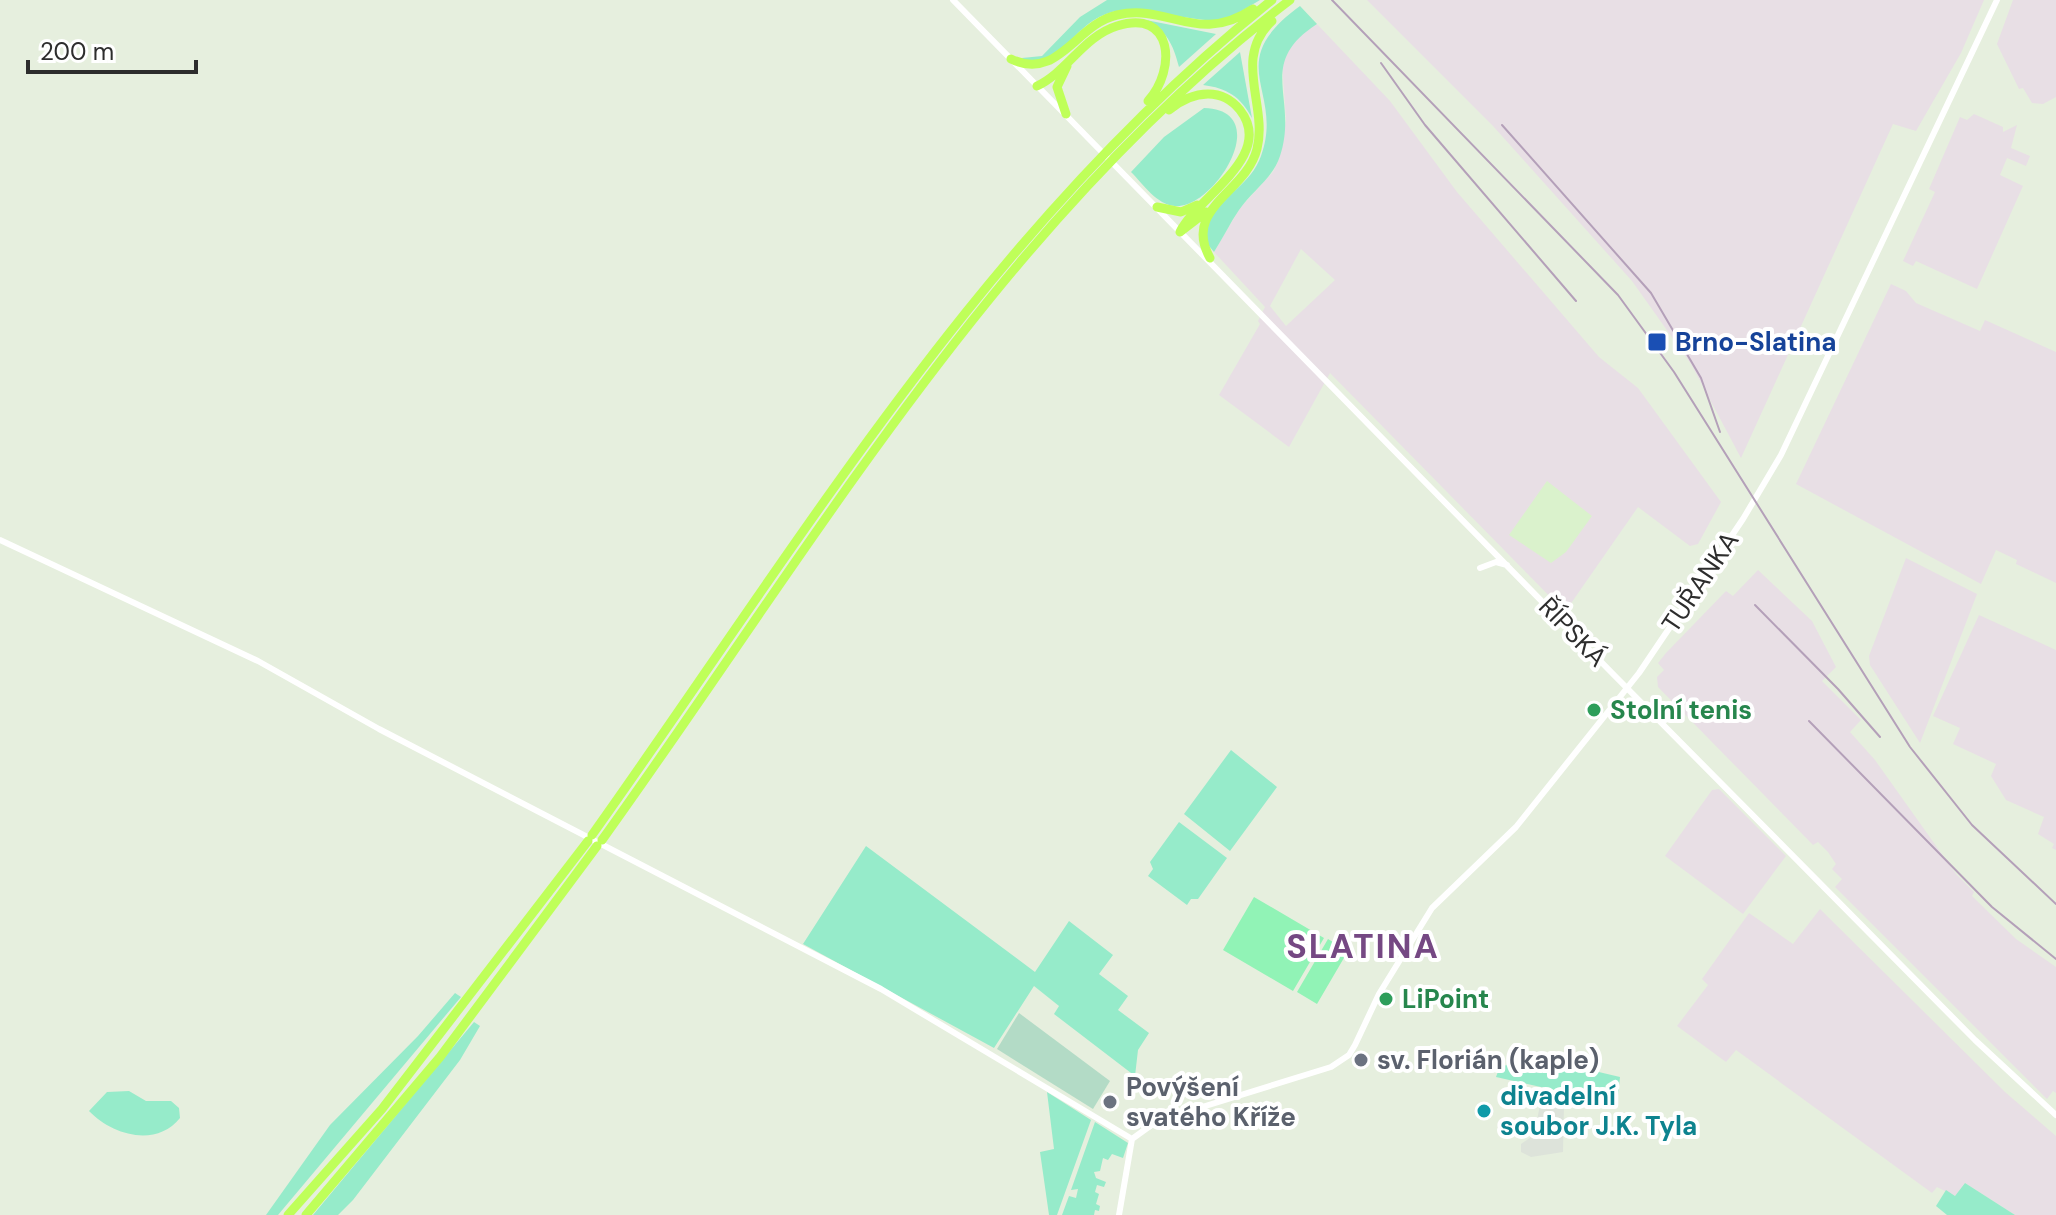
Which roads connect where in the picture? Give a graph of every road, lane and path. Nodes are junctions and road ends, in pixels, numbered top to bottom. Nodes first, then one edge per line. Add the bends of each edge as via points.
1 (953, 0) edge
2 (1266, 0) edge
3 (1272, 0) edge
4 (1997, 0) edge
5 (1289, 3) edge
6 (1069, 54) junction
7 (1011, 59) junction
8 (1037, 86) junction
9 (1066, 114) junction
10 (1139, 132) junction
11 (1121, 135) junction
12 (1097, 168) junction
13 (1204, 202) junction
14 (1217, 204) junction
15 (1157, 207) junction
16 (1180, 232) junction
17 (1210, 258) junction
18 (0, 540) edge
19 (1509, 566) junction
20 (1480, 568) dead end
21 (1628, 687) junction
22 (595, 840) junction
23 (2056, 1115) edge
24 (1132, 1139) junction
25 (288, 1215) edge
26 (306, 1215) edge
27 (1119, 1215) edge

1 - 7 street, ŘÍPSKÁ
2 - 6 highway via 1238,17 1208,26 1148,14 1117,15 1097,24
3 - 11 highway
4 - 21 street, TUŘANKA via 1769,479
5 - 10 highway
5 - 14 highway via 1261,32 1253,52 1256,153
6 - 7 highway via 1034,66
6 - 8 highway
6 - 9 highway via 1057,87
6 - 11 highway via 1126,23 1151,28 1163,42 1168,56 1163,81
7 - 8 street, ŘÍPSKÁ
8 - 9 street, ŘÍPSKÁ
9 - 15 street, ŘÍPSKÁ
10 - 12 highway
10 - 13 highway via 1177,103 1197,95 1220,95 1240,109 1248,131 1245,153
11 - 12 highway
12 - 22 highway via 974,319
13 - 15 highway via 1181,212
13 - 16 highway
14 - 16 highway
14 - 17 highway via 1202,228
15 - 16 street, ŘÍPSKÁ
16 - 17 street, ŘÍPSKÁ
17 - 19 street, ŘÍPSKÁ
18 - 24 street via 258,661 881,989
19 - 20 street via 1496,562
19 - 21 street, ŘÍPSKÁ
21 - 23 street, ŘÍPSKÁ via 1975,1040
21 - 24 street, TUŘANKA via 1516,827 1432,908 1349,1055 1331,1067 1157,1121
22 - 25 highway
22 - 26 highway via 440,1057
24 - 27 street

